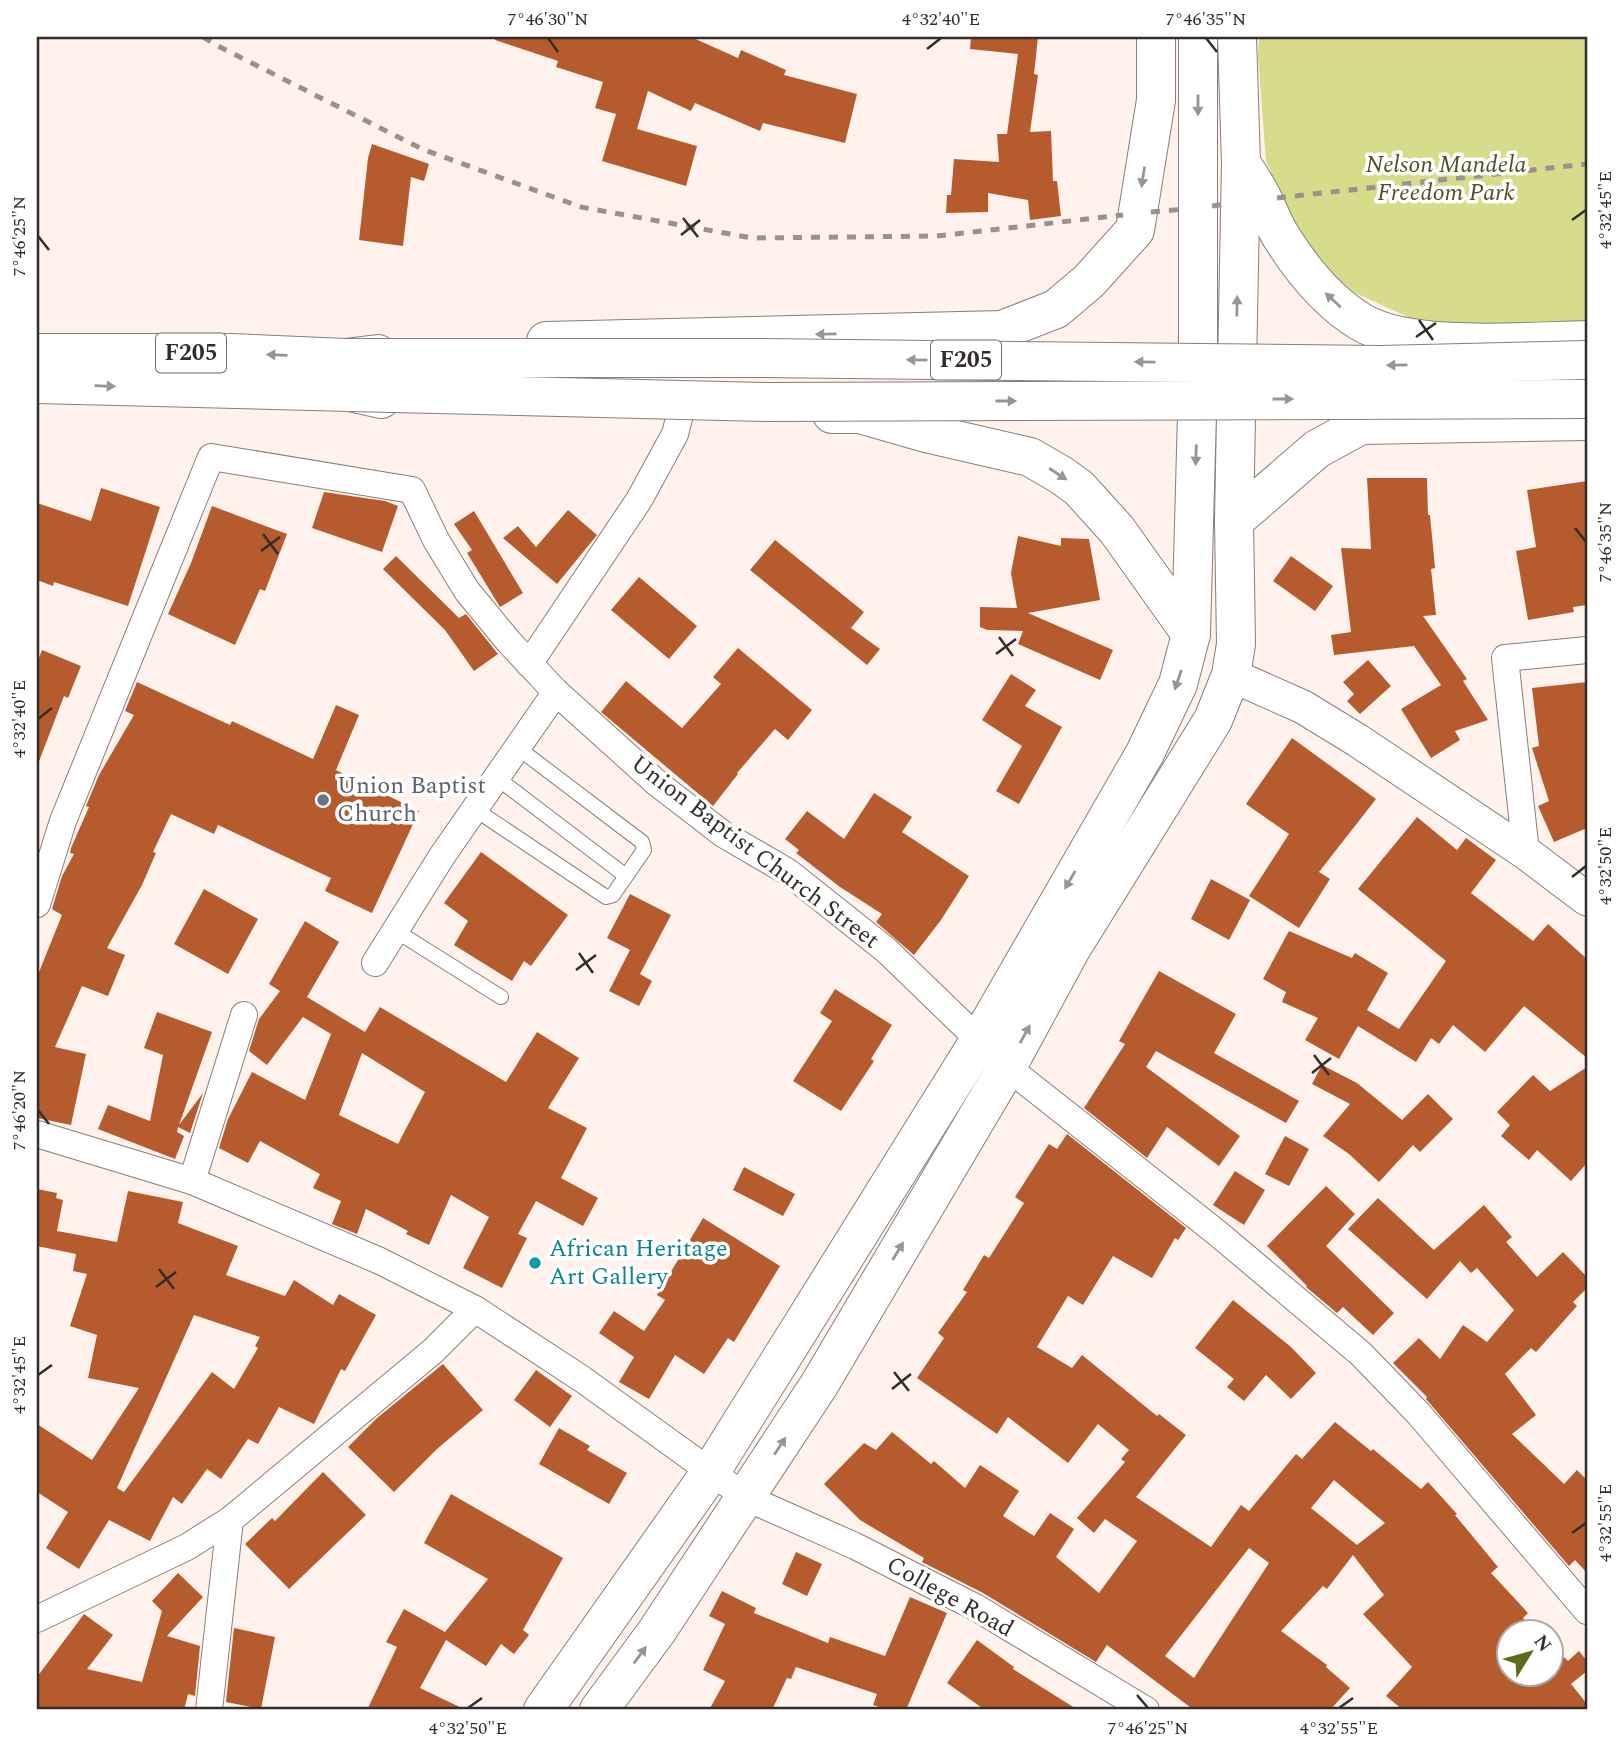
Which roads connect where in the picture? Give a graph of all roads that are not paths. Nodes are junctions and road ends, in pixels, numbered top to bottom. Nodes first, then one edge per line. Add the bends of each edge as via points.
1 (1156, 37) edge
2 (1198, 37) edge
3 (1237, 37) edge
4 (1241, 163) junction
5 (1587, 340) edge
6 (37, 353) edge
7 (1587, 360) edge
8 (348, 375) junction
9 (37, 384) edge
10 (1587, 399) edge
11 (681, 411) junction
12 (1587, 421) edge
13 (1234, 521) junction
14 (1191, 635) junction
15 (1587, 650) edge
16 (529, 664) junction
17 (1231, 675) junction
18 (556, 692) junction
19 (518, 748) junction
20 (497, 778) junction
21 (476, 810) junction
22 (1526, 853) junction
23 (626, 876) junction
24 (1587, 899) edge
25 (37, 904) edge
26 (396, 931) junction
27 (375, 963) dead end
28 (501, 997) dead end
29 (244, 1015) dead end
30 (979, 1041) junction
31 (1007, 1067) junction
32 (37, 1133) edge
33 (192, 1181) junction
34 (475, 1309) junction
35 (710, 1473) junction
36 (747, 1498) junction
37 (230, 1520) junction
38 (1587, 1611) edge
39 (37, 1619) edge
40 (612, 1706) edge
41 (209, 1710) edge
42 (543, 1710) edge
43 (1146, 1710) edge

1 -> 8 main road via 1156,100 1135,230 1089,281 1056,309 1002,330 498,342
2 -> 14 main road via 1198,377
3 - 4 main road
5 -> 4 main road via 1496,343 1428,339 1391,334 1363,323 1335,303 1309,275 1280,236
13 -> 4 main road
8 -> 6 main road, F205 via 230,353
7 -> 8 main road, F205, bridge via 1366,365 753,358
9 -> 8 main road
8 -> 10 main road, F205, bridge via 768,402
8 - 11 main road via 424,409
11 -> 14 main road via 860,414 1030,457 1079,488 1117,530
11 - 16 street via 675,434 639,500
12 - 13 main road via 1361,425 1317,449
13 - 17 main road via 1236,644
14 -> 30 main road via 1178,684 1145,752
15 - 22 street via 1505,659
16 - 18 street, Union Baptist Church Street
16 - 25 street, Union Baptist Church Street via 467,591 412,490 211,457 63,821
17 - 22 street via 1303,707
31 -> 17 main road via 1071,949 1213,720
18 - 19 street
18 - 30 street, Union Baptist Church Street via 658,784 723,834 788,872 876,942
19 - 20 street
19 - 23 lane via 642,842 644,850
20 - 21 street
20 - 23 lane
21 - 23 lane via 599,895 612,895
21 - 26 street
22 - 24 street
26 - 27 street
26 - 28 lane
29 - 33 street
30 - 31 street, Union Baptist Church Street
30 - 35 main road
36 -> 31 main road
31 - 38 street, Union Baptist Church Street via 1216,1231 1361,1354 1418,1413
32 - 33 street, College Road
33 - 34 street, College Road via 380,1261
34 - 35 street, College Road via 582,1379
34 - 37 street via 433,1351
35 - 36 street, College Road
35 - 42 main road
40 -> 36 main road
36 - 43 street, College Road via 975,1607
37 - 39 street via 187,1547
37 - 41 street

